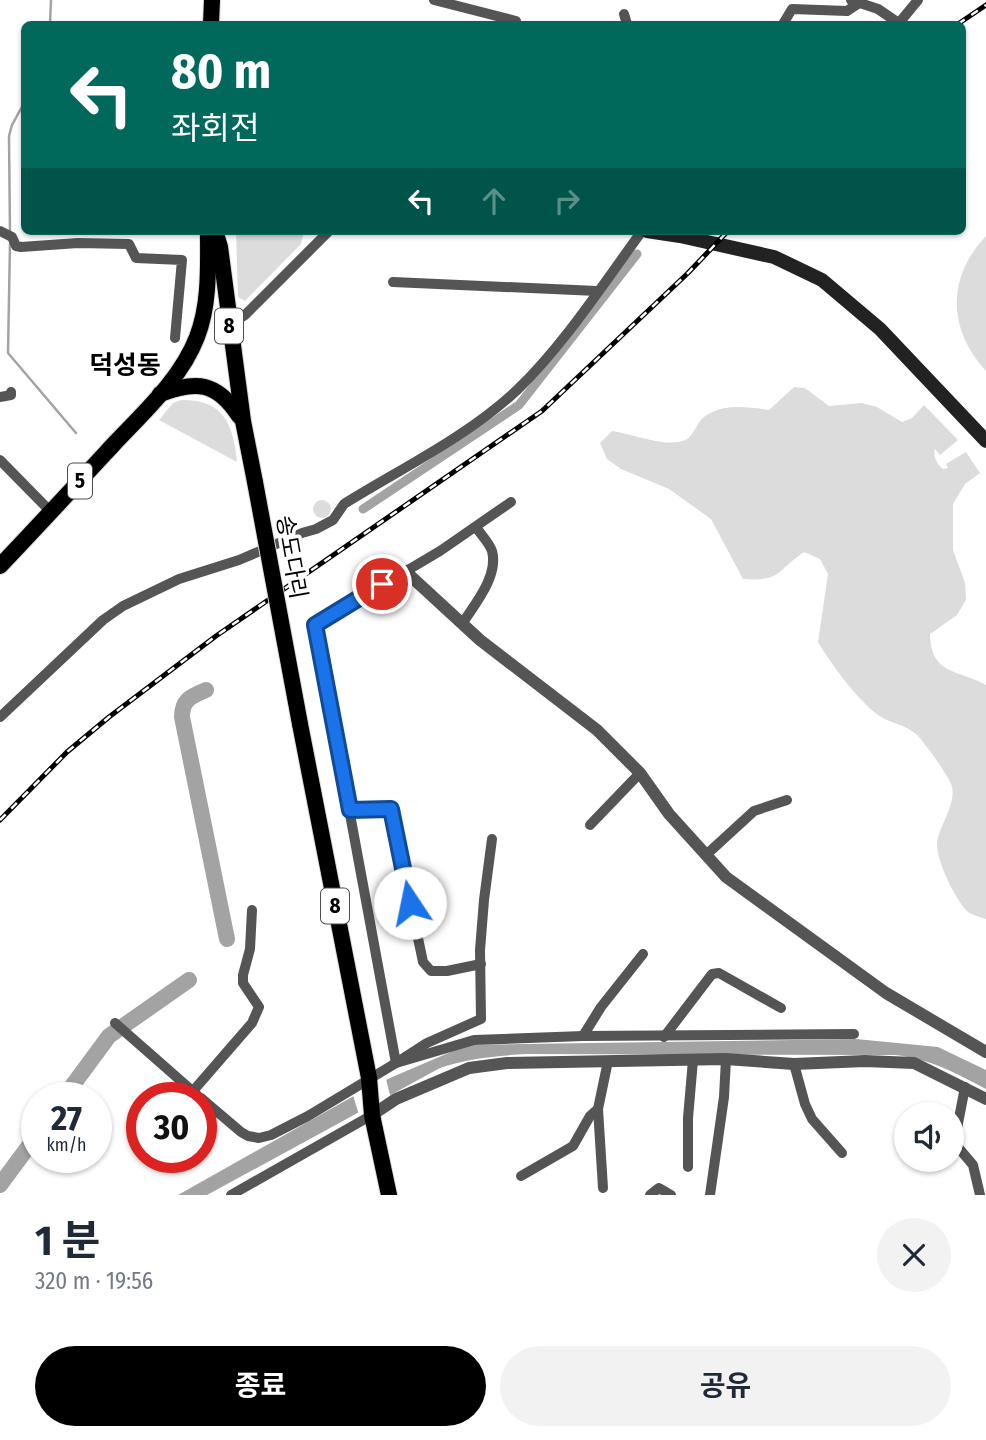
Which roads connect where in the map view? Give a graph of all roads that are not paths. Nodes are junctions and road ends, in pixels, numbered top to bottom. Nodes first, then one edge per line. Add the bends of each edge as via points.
1 (212, 0) edge
2 (434, 0) edge
3 (918, 0) edge
4 (855, 2) edge
5 (211, 21) edge
6 (516, 21) dead end
7 (785, 21) edge
8 (892, 21) edge
9 (902, 21) edge
10 (6, 234) edge
11 (208, 235) edge
12 (216, 235) edge
13 (325, 235) edge
14 (639, 235) edge
15 (673, 235) edge
16 (393, 282) dead end
17 (597, 292) junction
18 (229, 325) junction
19 (175, 338) dead end
20 (11, 392) dead end
21 (160, 395) junction
22 (0, 397) edge
23 (243, 421) junction
24 (986, 441) edge
25 (0, 460) edge
26 (511, 502) dead end
27 (51, 512) junction
28 (476, 527) junction
29 (0, 566) edge
30 (405, 571) junction
31 (461, 624) junction
32 (0, 717) edge
33 (640, 773) junction
34 (787, 800) dead end
35 (350, 810) junction
36 (590, 825) dead end
37 (492, 839) dead end
38 (706, 855) junction
39 (252, 910) dead end
40 (643, 954) dead end
41 (481, 964) junction
42 (781, 1009) dead end
43 (119, 1027) dead end
44 (853, 1034) dead end
45 (583, 1036) junction
46 (664, 1037) junction
47 (986, 1052) edge
48 (726, 1059) junction
49 (693, 1060) junction
50 (608, 1062) junction
51 (396, 1063) junction
52 (794, 1064) junction
53 (183, 1082) edge
54 (208, 1082) edge
55 (369, 1083) junction
56 (965, 1087) junction
57 (986, 1099) edge
58 (598, 1109) junction
59 (217, 1111) edge
60 (371, 1112) junction
61 (842, 1153) dead end
62 (688, 1167) dead end
63 (521, 1176) dead end
64 (603, 1188) dead end
65 (231, 1195) edge
66 (389, 1195) edge
67 (650, 1195) edge
68 (671, 1195) edge
69 (710, 1195) edge
70 (980, 1195) edge

1 - 5 highway
2 - 6 street
3 - 9 street
4 - 7 street via 847,11 792,9
4 - 8 street via 878,9
10 - 19 street via 21,247 129,244 136,258 182,260
11 - 21 highway via 198,334 187,359
12 - 18 highway, 8
13 - 18 street via 245,315
14 - 17 street
15 - 24 main road via 774,257 822,280 880,329
16 - 17 street
17 - 32 street via 516,391 468,429 344,504 333,520 316,529 179,579 123,606
18 - 23 highway, 8
20 - 22 street
21 - 23 highway via 198,385 229,400
21 - 27 highway, 5
23 - 55 highway, 송도다리 / 8, bridge
25 - 27 street
26 - 28 street
27 - 29 highway, 5
28 - 30 street
28 - 31 street via 493,555 491,571
30 - 31 street
30 - 35 street via 315,625
31 - 33 street via 597,730
33 - 36 street
33 - 38 street
34 - 38 street via 754,811
35 - 41 street via 391,809 423,962 431,971
35 - 51 street
37 - 41 street
38 - 47 street via 726,877 858,974
39 - 54 street via 243,983 259,1007
40 - 45 street
41 - 51 street via 481,1019 427,1043
42 - 46 street via 719,973 712,974
43 - 53 street
44 - 46 street
45 - 46 street
45 - 51 street via 474,1040
48 - 49 street
48 - 52 street
48 - 69 street
49 - 50 street
49 - 62 street
50 - 58 street
50 - 60 street via 469,1068
51 - 55 street
52 - 56 street via 914,1063
52 - 61 street via 811,1119
55 - 59 street via 259,1138 241,1132
55 - 60 highway, 8
56 - 57 street
56 - 70 street via 955,1139 973,1165
58 - 63 street via 573,1146
58 - 64 street
60 - 65 street
60 - 66 highway, 8
67 - 68 street via 659,1188

